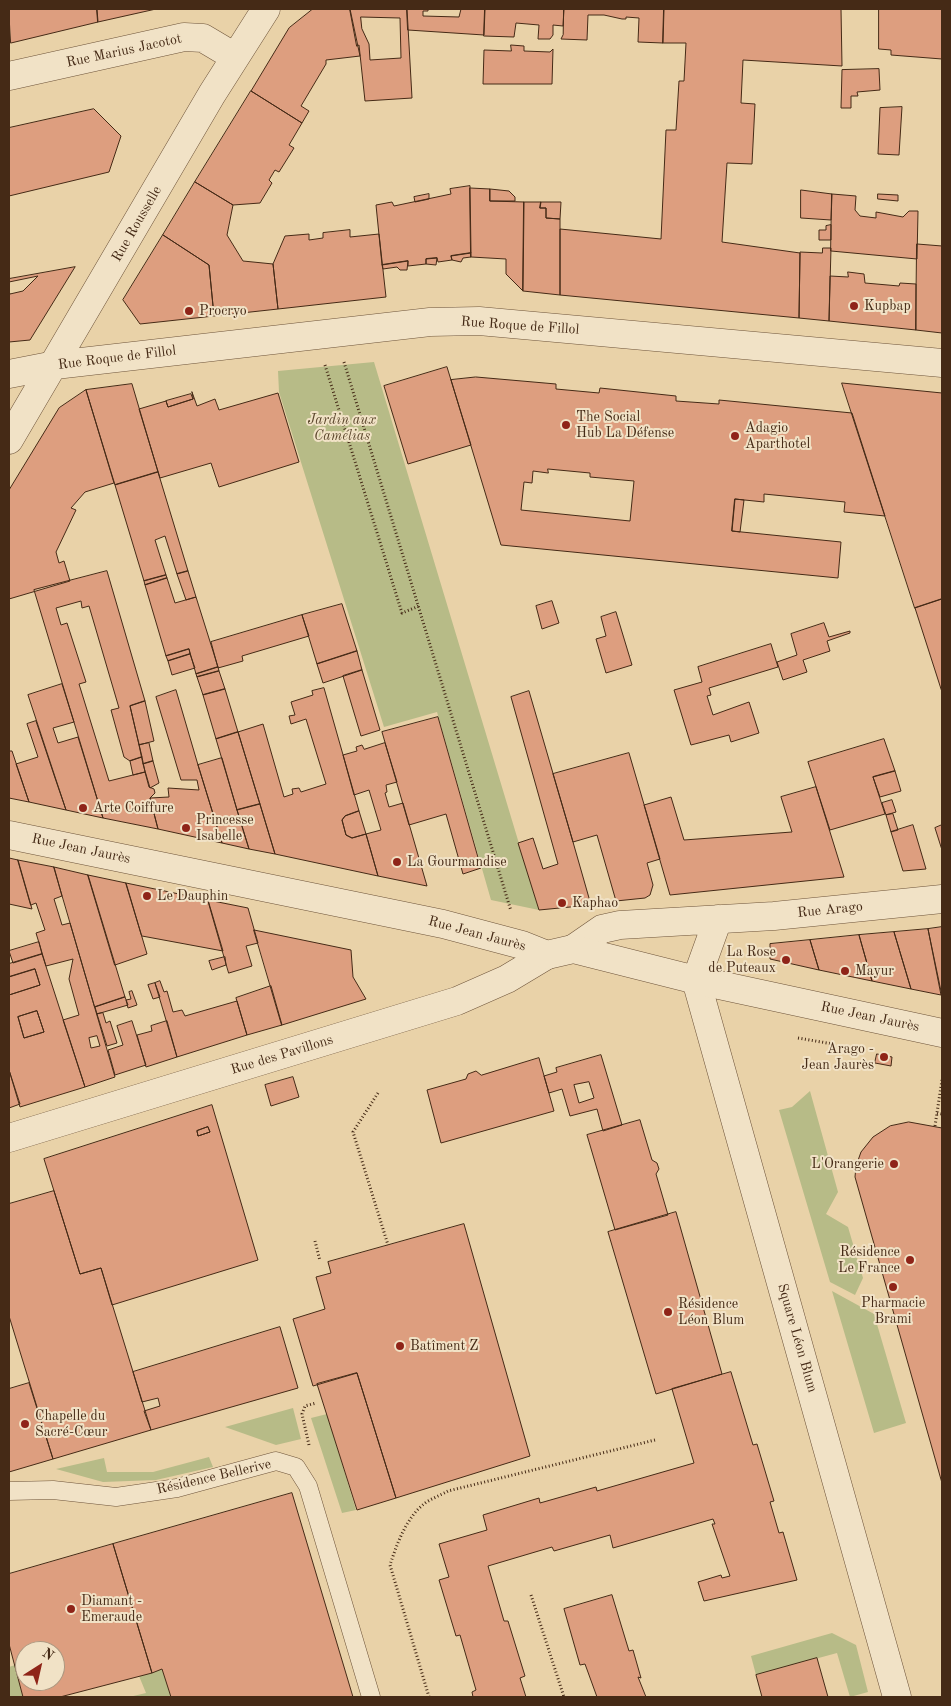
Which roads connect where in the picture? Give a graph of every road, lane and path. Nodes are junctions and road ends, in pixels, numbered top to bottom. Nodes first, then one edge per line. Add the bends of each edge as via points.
1 (266, 9) edge
2 (235, 58) junction
3 (9, 76) edge
4 (338, 342) junction
5 (942, 363) edge
6 (55, 364) junction
7 (9, 374) edge
8 (9, 440) edge
9 (419, 606) junction
10 (9, 835) edge
11 (942, 899) edge
12 (718, 919) junction
13 (522, 945) junction
14 (560, 952) junction
15 (696, 980) junction
16 (942, 1033) edge
17 (942, 1080) edge
18 (378, 1093) dead end
19 (937, 1113) junction
20 (942, 1114) edge
21 (935, 1126) dead end
22 (9, 1138) edge
23 (315, 1241) dead end
24 (388, 1245) dead end
25 (320, 1261) dead end
26 (316, 1403) dead end
27 (655, 1440) dead end
28 (296, 1467) junction
29 (9, 1491) edge
30 (531, 1595) dead end
31 (371, 1697) edge
32 (429, 1697) edge
33 (564, 1697) edge
34 (897, 1697) edge

1 - 2 street, Rue Rousselle
2 - 3 street, Rue Marius Jacotot via 203,38 184,37
2 - 6 street, Rue Rousselle
4 - 5 street, Rue Roque de Fillol via 430,322 479,321
4 - 6 street, Rue Roque de Fillol
4 - 9 path
4 - 9 path via 321,356 402,613
6 - 7 street, Rue Roque de Fillol
6 - 8 street, Rue Rousselle
9 - 13 path
10 - 13 street, Rue Jean Jaurès via 427,920
11 - 12 street, Rue Arago
12 - 14 street, Rue Arago via 620,925 602,929
12 - 15 street
13 - 14 street, Rue Jean Jaurès
14 - 15 street, Rue Jean Jaurès
14 - 22 street, Rue des Pavillons via 457,1001
15 - 16 street, Rue Jean Jaurès
15 - 34 street, Square Léon Blum
17 - 19 path
18 - 24 path via 353,1132
19 - 20 path
19 - 21 path
23 - 25 path
26 - 28 path via 305,1406 302,1414 310,1448
27 - 32 path via 448,1491 424,1504 396,1545 390,1565
28 - 29 lane, Résidence Bellerive via 276,1462 177,1488 116,1497 53,1490
28 - 31 lane via 308,1486
30 - 33 path

